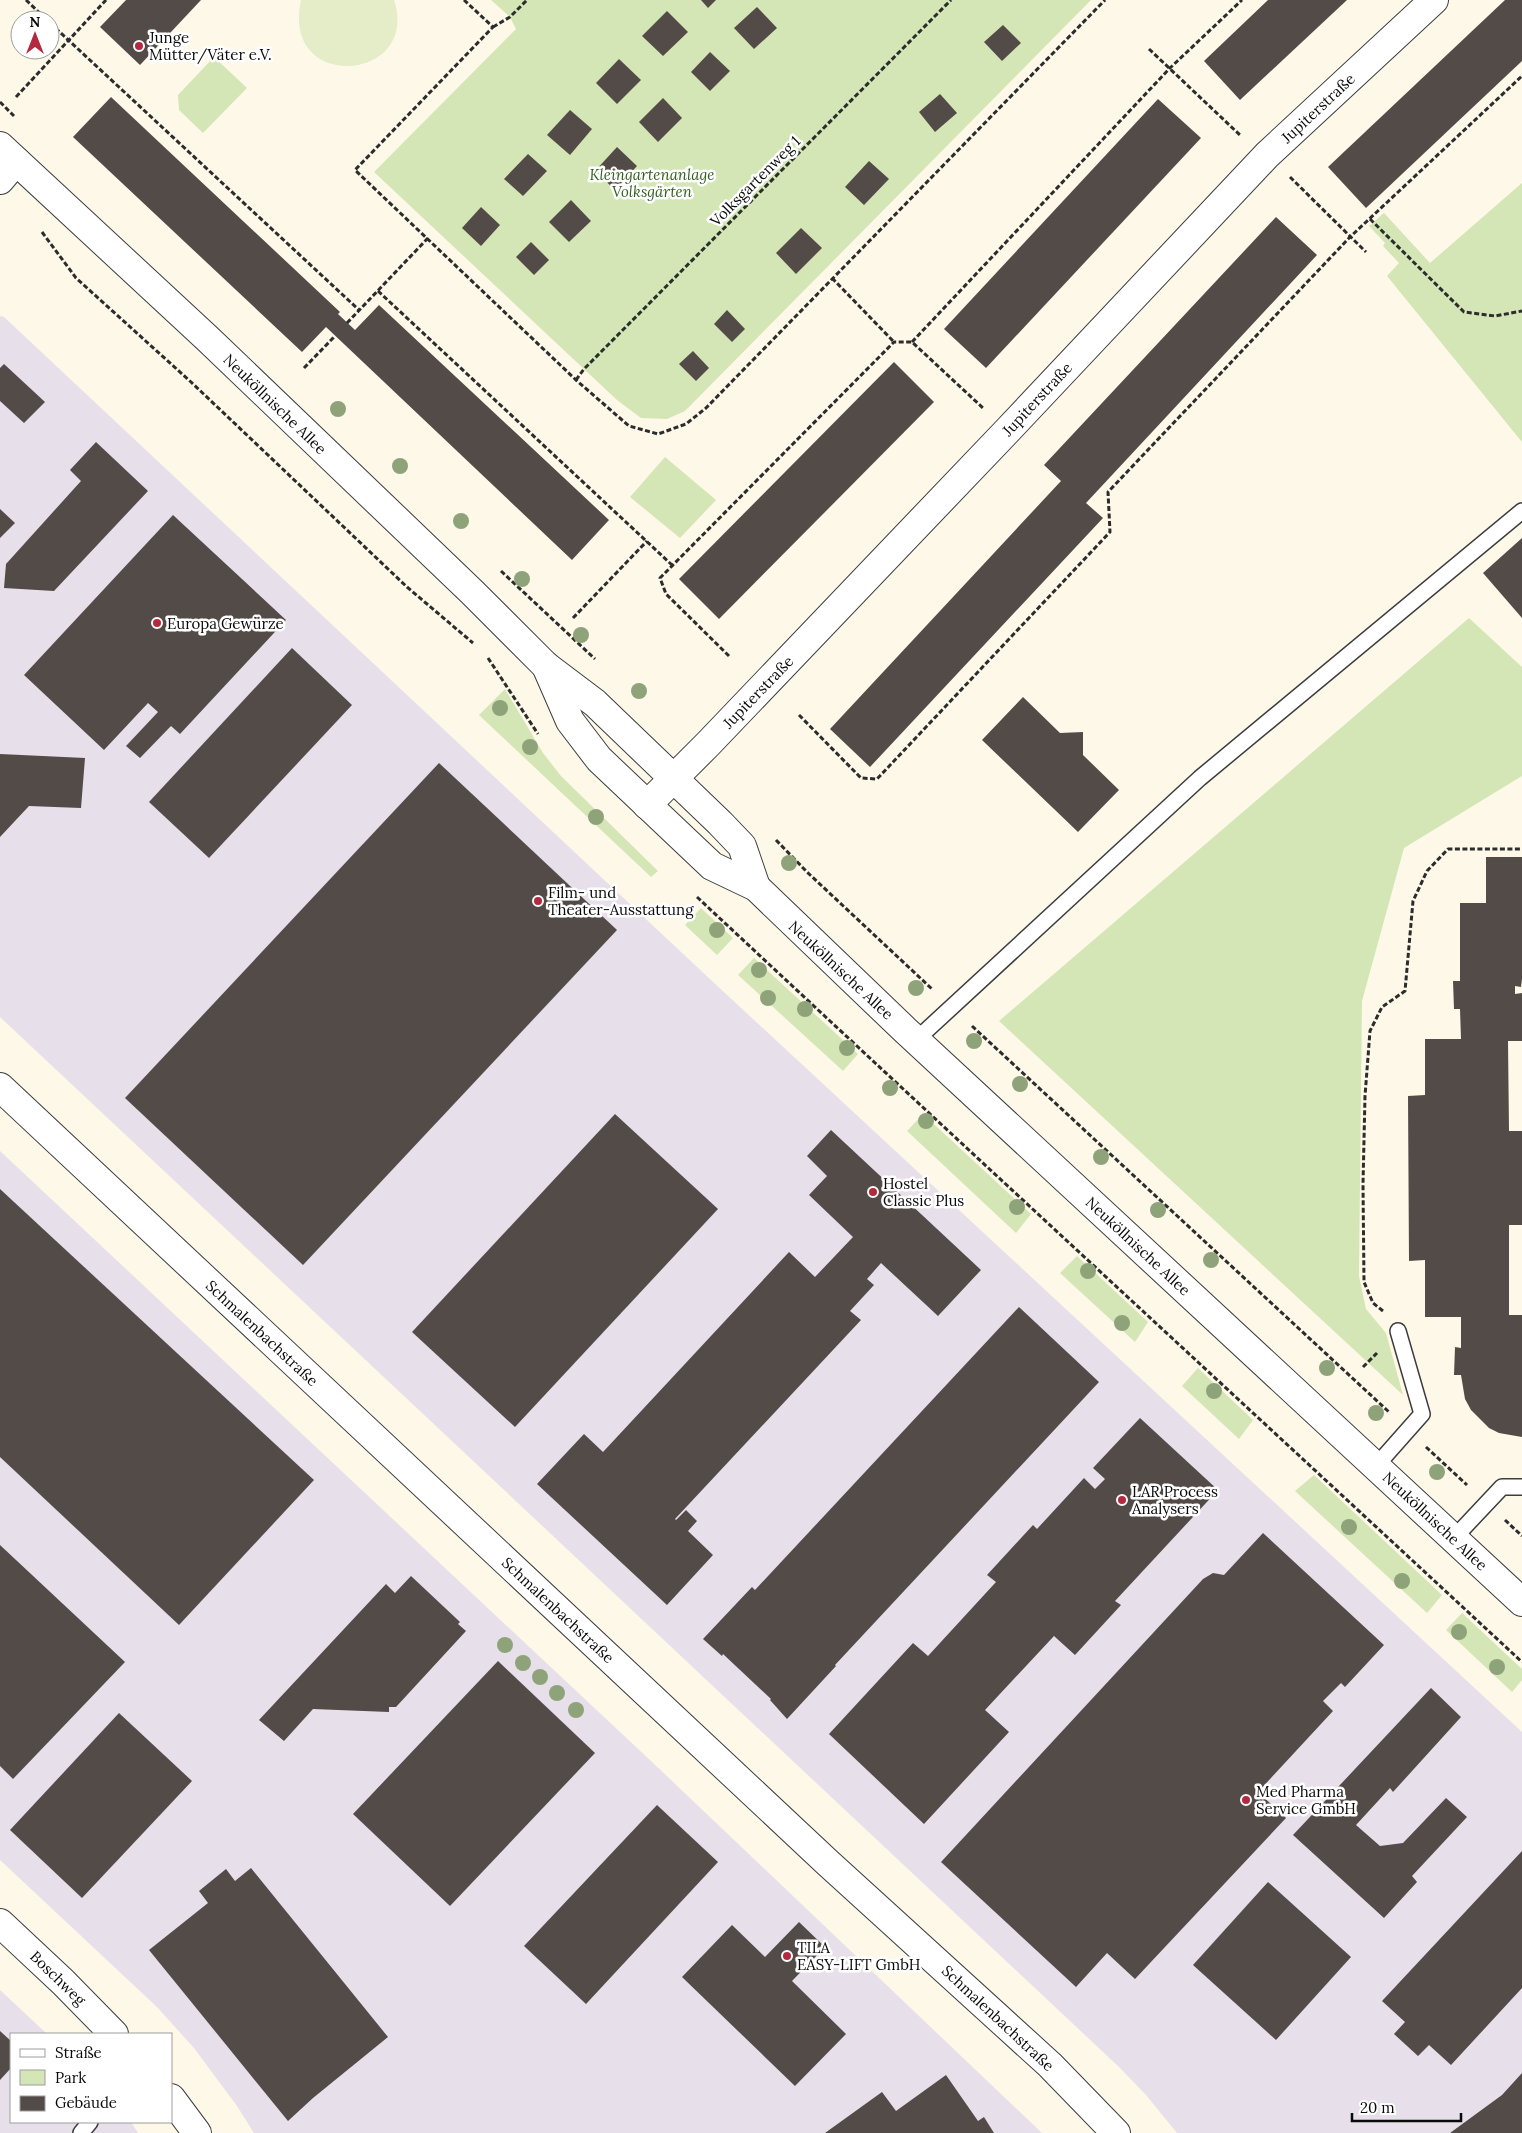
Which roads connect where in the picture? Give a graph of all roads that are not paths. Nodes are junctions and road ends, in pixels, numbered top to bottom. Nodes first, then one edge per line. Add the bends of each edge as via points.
1 (1434, 0) edge
2 (5, 162) edge
3 (1522, 511) edge
4 (546, 666) junction
5 (674, 778) junction
6 (647, 805) junction
7 (756, 887) junction
8 (916, 1040) junction
9 (0, 1087) edge
10 (1398, 1331) road end
11 (1376, 1466) junction
12 (1522, 1487) edge
13 (1454, 1538) junction
14 (1522, 1602) edge
15 (0, 1923) edge
16 (113, 2033) edge
17 (172, 2099) edge
18 (89, 2123) edge
19 (80, 2133) edge
20 (197, 2133) edge
21 (1116, 2133) edge

1 - 5 street, Jupiterstraße via 1266,157
2 - 4 street, Neuköllnische Allee via 208,340
3 - 8 lane via 1200,778
4 - 5 street, Neuköllnische Allee via 595,703
4 - 6 street, Neuköllnische Allee via 570,721 599,759
5 - 6 street, Jupiterstraße
5 - 7 street, Neuköllnische Allee via 742,846
6 - 7 street, Neuköllnische Allee via 712,866
7 - 8 street, Neuköllnische Allee
8 - 11 street, Neuköllnische Allee
9 - 21 street, Schmalenbachstraße via 821,1857 1050,2065
10 - 11 lane via 1422,1414
11 - 13 street, Neuköllnische Allee
12 - 13 lane via 1502,1487
13 - 14 street, Neuköllnische Allee
15 - 16 street, Boschweg
17 - 20 street
18 - 19 lane

